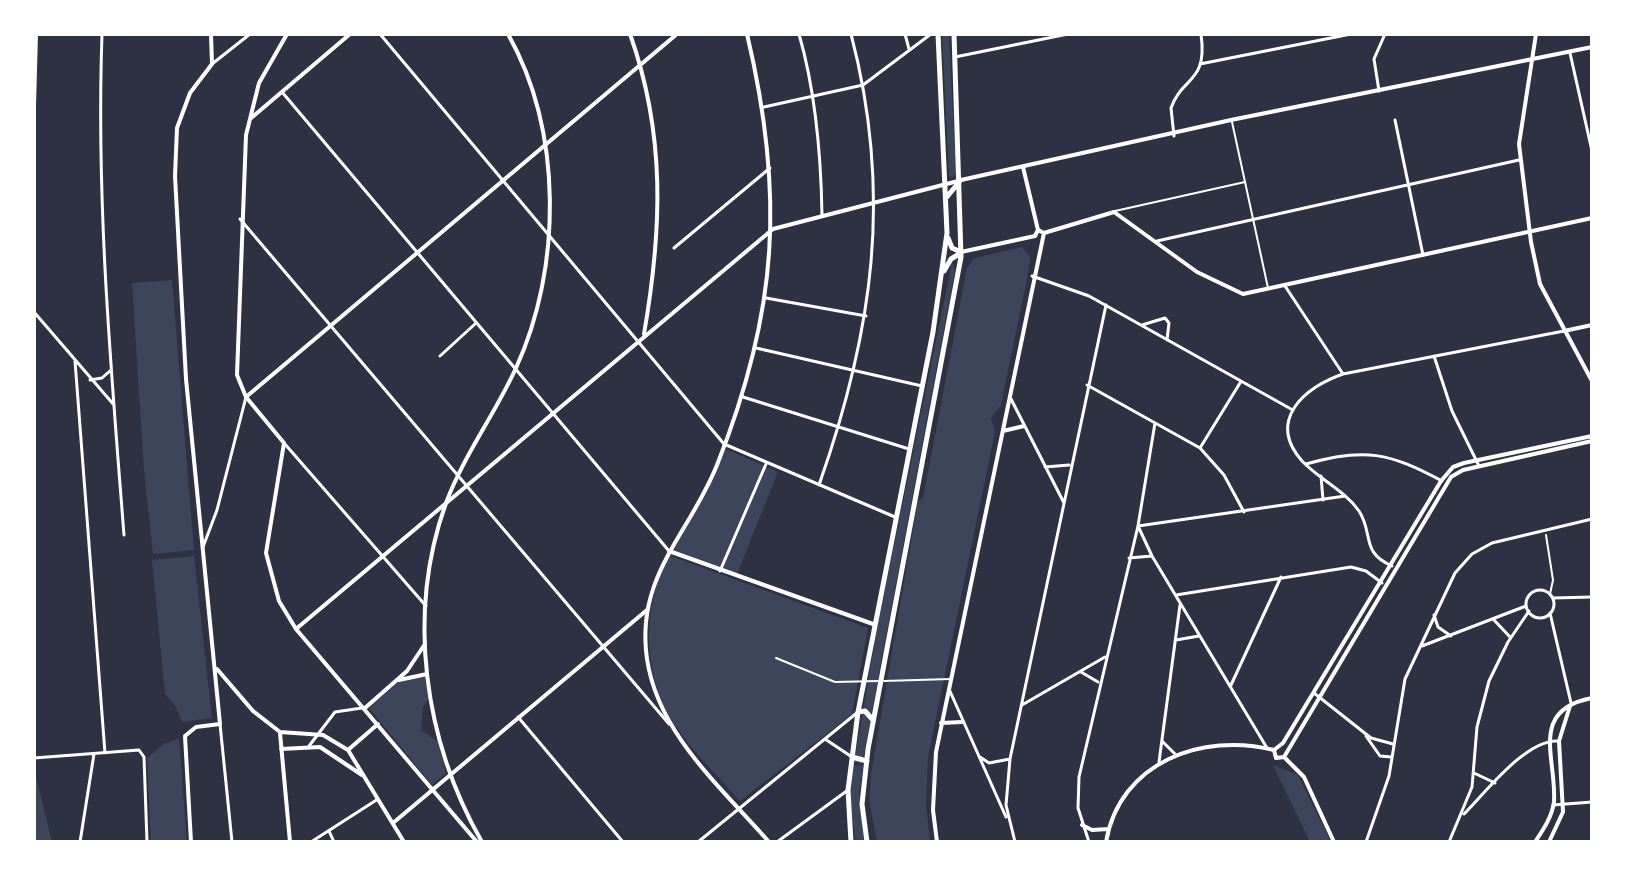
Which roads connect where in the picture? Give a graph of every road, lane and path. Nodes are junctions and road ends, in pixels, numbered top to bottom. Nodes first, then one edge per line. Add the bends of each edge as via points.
1 (36, 34) edge
2 (102, 34) edge
3 (211, 34) edge
4 (250, 34) edge
5 (350, 34) edge
6 (380, 34) edge
7 (508, 34) edge
8 (630, 34) edge
9 (677, 34) edge
10 (747, 34) edge
11 (799, 34) edge
12 (851, 34) edge
13 (905, 34) edge
14 (931, 34) edge
15 (938, 34) edge
16 (954, 34) edge
17 (1029, 34) edge
18 (1068, 34) edge
19 (1201, 34) edge
20 (1351, 34) edge
21 (1385, 34) edge
22 (1536, 34) edge
23 (286, 35) edge
24 (1031, 41) junction
25 (1592, 47) edge
26 (909, 49) junction
27 (1570, 52) junction
28 (955, 57) junction
29 (1534, 59) junction
30 (212, 64) junction
31 (1200, 64) junction
32 (641, 65) junction
33 (863, 85) junction
34 (1379, 91) junction
35 (282, 92) junction
36 (813, 95) junction
37 (34, 106) edge
38 (764, 107) junction
39 (249, 120) junction
40 (1231, 120) junction
41 (1395, 120) dead end
42 (1174, 136) junction
43 (545, 147) junction
44 (1592, 151) edge
45 (1519, 160) junction
46 (1023, 167) junction
47 (770, 168) junction
48 (961, 180) junction
49 (502, 181) junction
50 (1245, 182) junction
51 (945, 184) junction
52 (1407, 185) junction
53 (946, 198) junction
54 (874, 203) junction
55 (1114, 212) junction
56 (822, 215) junction
57 (1592, 218) edge
58 (240, 219) junction
59 (1253, 220) junction
60 (773, 229) junction
61 (1041, 232) junction
62 (1530, 232) junction
63 (947, 233) junction
64 (1037, 238) junction
65 (550, 239) junction
66 (1157, 241) junction
67 (674, 248) dead end
68 (416, 251) junction
69 (961, 252) junction
70 (1423, 255) junction
71 (942, 275) junction
72 (1032, 276) junction
73 (1285, 286) junction
74 (1269, 289) junction
75 (766, 298) junction
76 (1106, 305) junction
77 (34, 312) edge
78 (866, 316) junction
79 (332, 323) junction
80 (475, 324) junction
81 (1592, 325) edge
82 (1142, 326) junction
83 (1564, 331) junction
84 (643, 336) junction
85 (1167, 340) junction
86 (638, 341) junction
87 (756, 348) junction
88 (440, 356) dead end
89 (1434, 356) junction
90 (75, 361) junction
91 (111, 370) junction
92 (516, 370) junction
93 (856, 371) junction
94 (1343, 374) junction
95 (90, 380) junction
96 (1592, 381) edge
97 (1240, 383) junction
98 (1087, 385) junction
99 (922, 386) junction
100 (246, 397) junction
101 (743, 397) junction
102 (1010, 397) junction
103 (114, 405) junction
104 (1292, 409) junction
105 (552, 414) junction
106 (1155, 423) junction
107 (1024, 426) junction
108 (840, 427) junction
109 (1003, 431) junction
110 (1592, 439) edge
111 (284, 443) junction
112 (724, 444) junction
113 (1200, 448) junction
114 (909, 449) junction
115 (1477, 460) junction
116 (766, 463) junction
117 (1070, 464) junction
118 (1306, 464) junction
119 (1479, 466) junction
120 (1045, 467) junction
121 (458, 475) junction
122 (1321, 476) junction
123 (1443, 482) junction
124 (819, 486) junction
125 (468, 487) junction
126 (1345, 496) junction
127 (1323, 501) junction
128 (1064, 503) junction
129 (446, 504) junction
130 (1244, 512) junction
131 (895, 517) junction
132 (1592, 521) edge
133 (1138, 526) junction
134 (124, 535) dead end
135 (1546, 535) dead end
136 (203, 547) junction
137 (669, 551) junction
138 (1152, 556) junction
139 (381, 557) junction
140 (1129, 558) junction
141 (1392, 567) junction
142 (720, 571) junction
143 (1281, 577) junction
144 (1379, 581) junction
145 (1385, 586) junction
146 (1174, 595) junction
147 (1551, 596) junction
148 (1592, 597) edge
149 (1180, 605) junction
150 (426, 606) junction
151 (1526, 606) junction
152 (647, 610) junction
153 (1529, 611) junction
154 (1550, 613) junction
155 (1434, 615) junction
156 (1494, 620) junction
157 (873, 624) junction
158 (296, 629) junction
159 (1200, 636) junction
160 (1453, 636) junction
161 (1510, 638) junction
162 (1176, 640) junction
163 (426, 642) junction
164 (604, 645) junction
165 (1420, 647) junction
166 (1105, 657) junction
167 (776, 658) dead end
168 (216, 669) junction
169 (1081, 672) junction
170 (427, 674) junction
171 (951, 679) junction
172 (397, 681) junction
173 (1100, 683) junction
174 (1231, 685) junction
175 (949, 689) junction
176 (1316, 694) junction
177 (1592, 698) edge
178 (34, 699) edge
179 (1571, 704) junction
180 (1022, 706) junction
181 (365, 708) junction
182 (858, 712) junction
183 (518, 717) junction
184 (873, 721) junction
185 (962, 722) junction
186 (941, 723) junction
187 (220, 724) junction
188 (378, 724) junction
189 (669, 724) junction
190 (34, 728) edge
191 (280, 732) junction
192 (316, 733) junction
193 (1363, 733) junction
194 (825, 739) junction
195 (1548, 740) junction
196 (1162, 741) junction
197 (1559, 741) junction
198 (1393, 744) junction
199 (309, 746) junction
200 (1267, 748) junction
201 (1283, 748) junction
202 (281, 749) junction
203 (348, 750) junction
204 (1274, 750) junction
205 (105, 753) junction
206 (94, 754) junction
207 (976, 755) junction
208 (1176, 755) junction
209 (852, 757) junction
210 (1284, 757) junction
211 (1391, 757) junction
212 (34, 758) edge
213 (1010, 759) junction
214 (867, 761) junction
215 (1159, 762) junction
216 (1474, 773) junction
217 (449, 774) junction
218 (366, 778) junction
219 (1495, 783) junction
220 (431, 788) junction
221 (848, 790) junction
222 (378, 799) junction
223 (1592, 802) edge
224 (1553, 805) junction
225 (1564, 806) junction
226 (739, 807) junction
227 (1461, 817) junction
228 (1008, 821) junction
229 (393, 823) junction
230 (1082, 825) junction
231 (1108, 829) junction
232 (329, 831) junction
233 (80, 842) edge
234 (147, 842) edge
235 (191, 842) edge
236 (232, 842) edge
237 (290, 842) edge
238 (311, 842) edge
239 (334, 842) edge
240 (404, 842) edge
241 (480, 842) edge
242 (623, 842) edge
243 (698, 842) edge
244 (769, 842) edge
245 (777, 842) edge
246 (851, 842) edge
247 (867, 842) edge
248 (937, 842) edge
249 (1015, 842) edge
250 (1089, 842) edge
251 (1106, 842) edge
252 (1334, 842) edge
253 (1366, 842) edge
254 (1449, 842) edge
255 (1535, 842) edge
256 (1549, 842) edge

1 - 37 street
2 - 91 street
3 - 30 street
4 - 30 street
5 - 35 street
6 - 49 street
7 - 43 street
8 - 32 street
9 - 32 street
10 - 38 street
11 - 36 street
12 - 33 street
13 - 26 street
14 - 26 street
15 - 51 main road
16 - 28 main road
17 - 24 street
18 - 24 street
19 - 31 street
20 - 31 street
21 - 34 street via 1374,59
22 - 29 street
23 - 39 street via 259,83
24 - 28 street
25 - 27 street
26 - 33 street
27 - 29 street
27 - 44 street
28 - 48 main road
29 - 34 street
29 - 45 street
30 - 136 street via 184,105 175,150 186,379
31 - 42 street via 1172,103
32 - 43 street
32 - 84 street via 655,140 659,207 657,257
33 - 36 street
33 - 54 street
34 - 40 street
35 - 39 street
35 - 68 street
36 - 38 street
36 - 56 street
38 - 47 street
39 - 58 street
40 - 42 street
40 - 50 street
41 - 52 street
42 - 46 street
43 - 49 street
43 - 65 street
45 - 52 street
45 - 62 street
46 - 48 street
46 - 61 street
47 - 60 street
47 - 67 street
48 - 51 street
48 - 53 main road
48 - 69 main road
49 - 65 street
49 - 68 street
50 - 55 street
50 - 59 street
51 - 53 main road
51 - 54 street
52 - 59 street
52 - 70 street
53 - 63 main road
54 - 56 street
54 - 78 street
55 - 61 street
55 - 66 street
56 - 60 street
57 - 62 street
58 - 79 street
58 - 100 street via 236,366
59 - 66 street
59 - 74 street
60 - 75 street
60 - 84 street
61 - 64 street
62 - 70 street
62 - 83 street via 1540,284
63 - 69 main road via 952,248
63 - 71 main road
64 - 69 street
64 - 72 street
65 - 86 street
65 - 92 street via 529,336
66 - 74 street via 1229,290 1243,294
68 - 79 street
68 - 80 street
69 - 71 main road
69 - 184 main road
70 - 73 street
71 - 99 main road
72 - 76 street
72 - 102 street
73 - 74 street
73 - 94 street
75 - 78 street
75 - 87 street
76 - 82 street
76 - 98 street
77 - 90 street
78 - 93 street
79 - 100 street
79 - 121 street
80 - 88 street
80 - 92 street
81 - 83 street
82 - 85 street
82 - 85 street via 1165,318
83 - 89 street
83 - 96 street
84 - 86 street
85 - 97 street
86 - 105 street
86 - 112 street
87 - 93 street
87 - 101 street
89 - 94 street
89 - 115 street via 1452,411
90 - 95 street
90 - 205 street
91 - 95 street
91 - 103 street
92 - 105 street
92 - 121 street
93 - 99 street
93 - 108 street
94 - 104 street via 1317,384
95 - 103 street
97 - 104 street
97 - 113 street
98 - 106 street
98 - 117 street
99 - 114 main road
100 - 111 street
100 - 136 street
101 - 108 street
101 - 112 street
102 - 107 street
102 - 109 street
103 - 134 street
104 - 118 street via 1291,440
105 - 125 street
105 - 137 street
106 - 113 street
106 - 133 street
107 - 109 street
107 - 120 street
108 - 114 street
108 - 124 street
109 - 171 street
110 - 115 street
110 - 119 street
111 - 139 street
111 - 158 street via 266,553 279,601
112 - 116 street
112 - 137 street
113 - 130 street via 1224,475
114 - 131 main road
115 - 119 street
115 - 123 street via 1453,467
116 - 124 street
116 - 142 street
117 - 120 street
117 - 128 street
118 - 122 street
118 - 123 street via 1351,453 1380,455 1408,462
119 - 123 street
120 - 128 street
121 - 125 street
121 - 129 street
122 - 126 street
122 - 127 street
123 - 141 street
124 - 131 street
125 - 129 street
125 - 164 street
126 - 127 street
126 - 141 street via 1362,518 1372,552
127 - 130 street
128 - 180 street
129 - 139 street
129 - 150 street
130 - 133 street
131 - 157 main road
132 - 155 street via 1481,547 1455,573
133 - 138 street
133 - 140 street
135 - 147 street
136 - 168 street
137 - 142 street
137 - 152 street
138 - 140 street
138 - 146 street
139 - 150 street
139 - 158 street
140 - 166 street
141 - 144 street
141 - 145 street
142 - 157 street
143 - 144 street via 1351,567
143 - 146 street
143 - 174 street
144 - 145 street
144 - 176 street
145 - 176 street
146 - 149 street
147 - 148 street
147 - 151 street via 1541,590 1532,593
147 - 154 street
149 - 159 street
149 - 162 street
150 - 163 street
151 - 153 street
151 - 156 street
152 - 164 street
152 - 189 street via 650,672
153 - 154 street via 1537,617
153 - 161 street
154 - 179 street
155 - 160 street via 1441,630
155 - 165 street
156 - 160 street
156 - 161 street
157 - 182 main road
158 - 181 street
159 - 162 street
159 - 174 street
160 - 165 street
161 - 216 street via 1482,701
162 - 196 street
163 - 170 street
163 - 172 street
164 - 183 street
164 - 189 street
165 - 198 street via 1402,691
166 - 169 street
166 - 173 street
167 - 171 street via 835,682
168 - 187 street
168 - 191 street
169 - 173 street
169 - 180 street
170 - 172 street
170 - 217 street
171 - 175 street
172 - 181 street
173 - 230 street via 1079,777
174 - 200 street
175 - 185 street
175 - 186 street
176 - 193 street
176 - 201 street
177 - 179 street
178 - 190 street
179 - 195 street via 1556,720
179 - 197 street
180 - 213 street
181 - 188 street
181 - 192 street via 335,712
182 - 184 main road via 865,711
182 - 194 street
182 - 209 main road
183 - 217 street
183 - 242 street
184 - 214 main road
185 - 186 street
185 - 207 street
186 - 248 street via 933,790
187 - 235 street via 196,727 185,736
187 - 236 street
188 - 203 street
188 - 220 street
189 - 226 street
191 - 192 street
191 - 202 street
192 - 199 street
192 - 203 street
193 - 198 street
193 - 211 street via 1380,756
194 - 209 street
194 - 226 street
195 - 197 street
195 - 219 street via 1529,750
195 - 224 street
196 - 208 street
196 - 215 street
197 - 225 street
198 - 211 street
199 - 202 street
199 - 218 street via 330,751
200 - 204 street
200 - 208 street via 1218,744
201 - 204 street
201 - 210 street
202 - 237 street
203 - 218 street
204 - 210 street via 1276,758
205 - 206 street
205 - 234 street via 137,750 144,757
206 - 212 street
206 - 233 street
207 - 213 street via 989,763
207 - 228 street
208 - 215 street
209 - 214 main road
209 - 221 main road
210 - 252 street via 1304,777
211 - 253 street via 1379,812
213 - 228 street
214 - 247 main road via 862,804
215 - 231 street via 1130,789
216 - 219 street
216 - 227 street
217 - 220 street
217 - 241 street
218 - 222 street
219 - 227 street
220 - 229 street
220 - 241 street
221 - 245 street
221 - 246 main road
222 - 229 street
222 - 232 street
223 - 225 street
224 - 225 street
224 - 255 street
225 - 256 street
226 - 243 street
226 - 244 street
227 - 254 street
228 - 249 street
229 - 240 street
230 - 231 street
230 - 250 street
231 - 251 street
232 - 238 street
232 - 239 street

